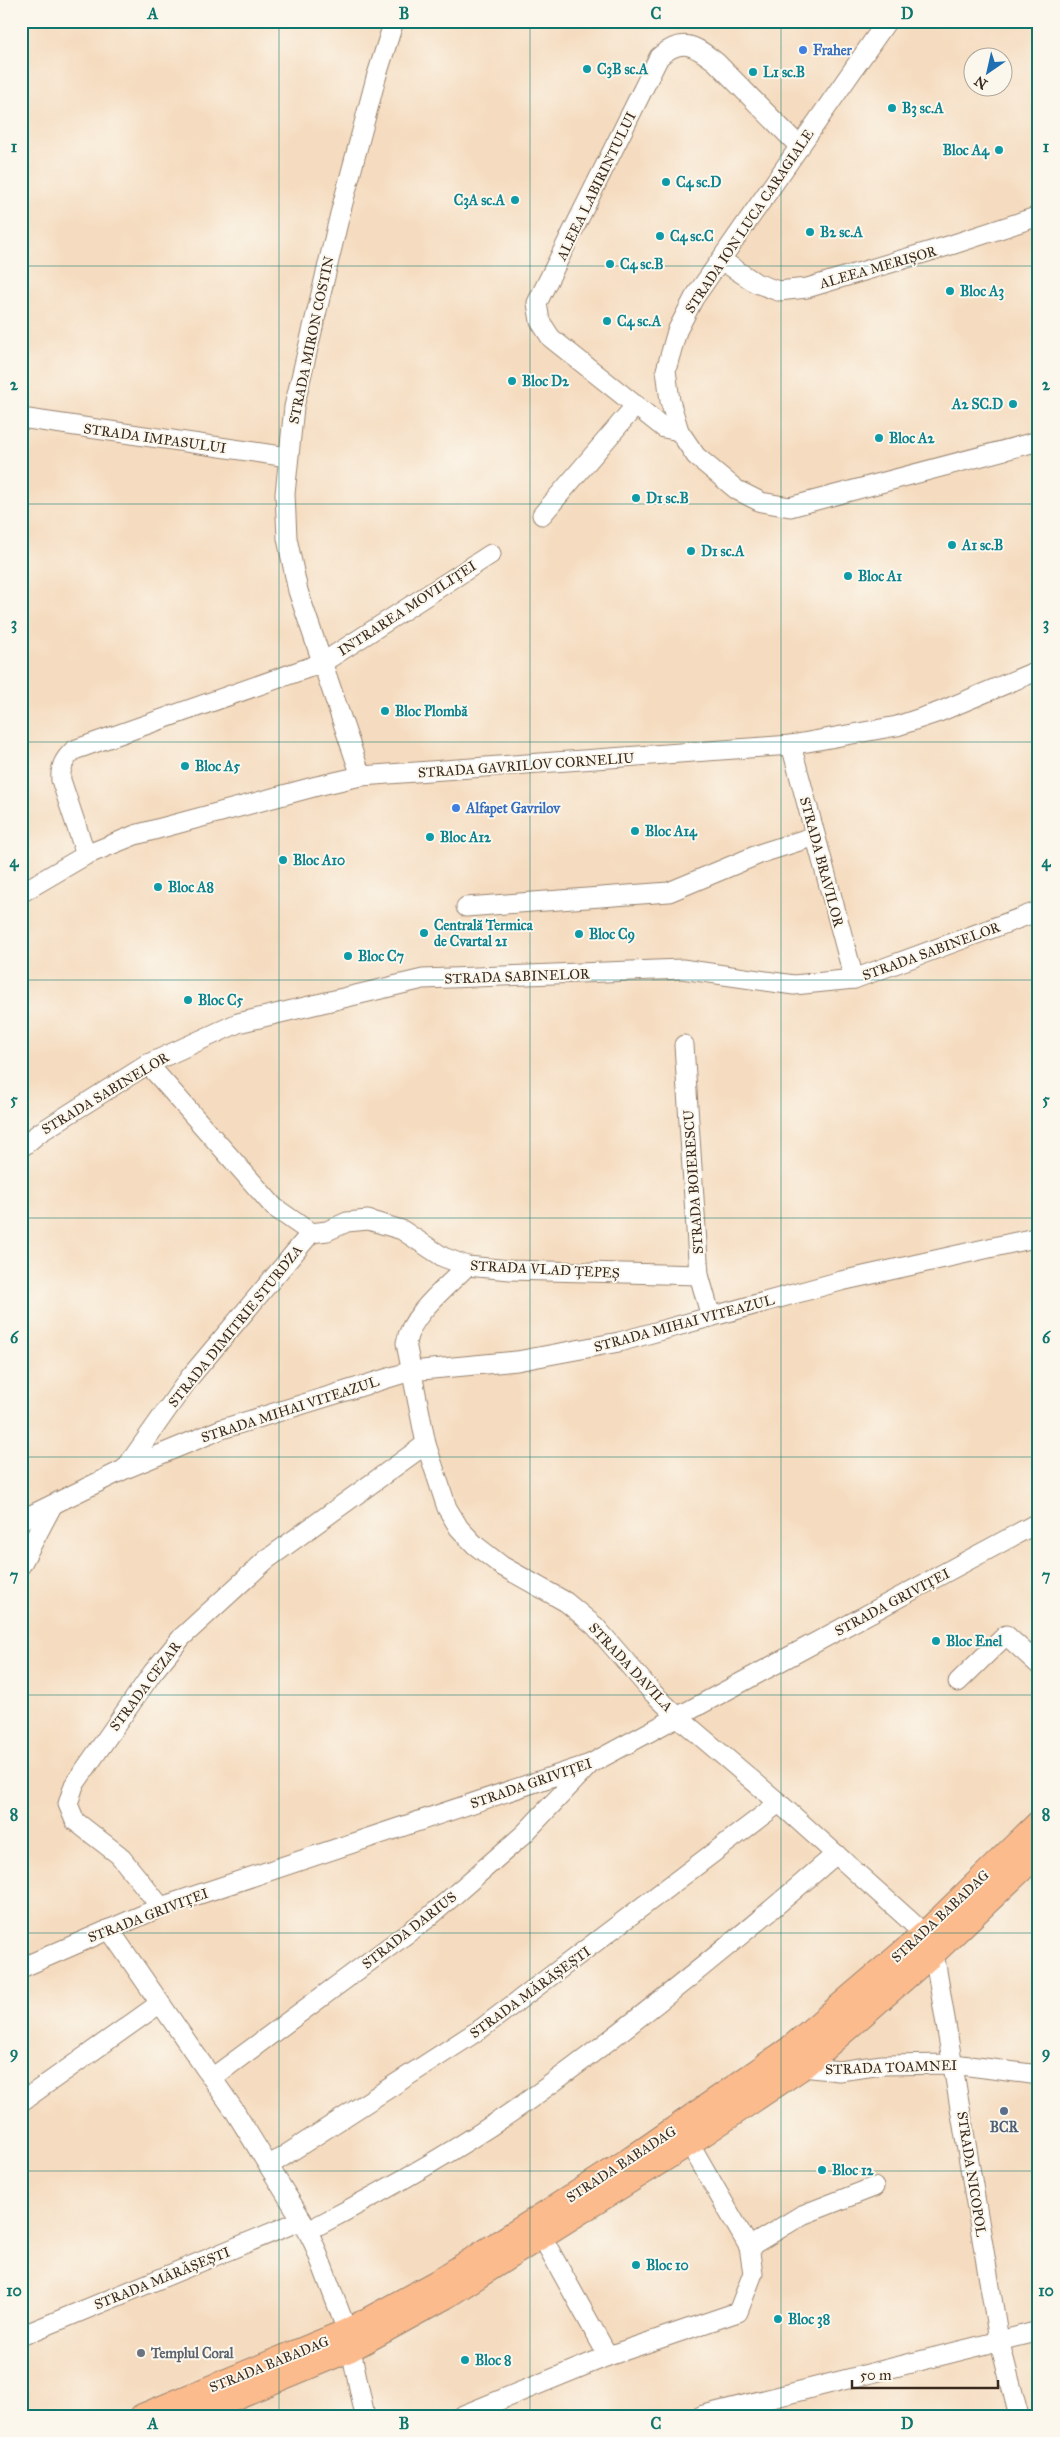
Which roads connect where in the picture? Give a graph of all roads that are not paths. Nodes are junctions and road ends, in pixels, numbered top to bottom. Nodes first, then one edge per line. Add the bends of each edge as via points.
1 (394, 21) edge
2 (887, 21) edge
3 (800, 147) junction
4 (1039, 216) edge
5 (722, 260) junction
6 (636, 405) junction
7 (21, 418) edge
8 (679, 431) junction
9 (1039, 441) edge
10 (288, 458) junction
11 (542, 515) dead end
12 (491, 554) dead end
13 (322, 663) junction
14 (1039, 670) edge
15 (791, 745) junction
16 (361, 776) junction
17 (815, 836) junction
18 (86, 855) junction
19 (21, 893) edge
20 (466, 906) dead end
21 (1039, 911) edge
22 (854, 979) junction
23 (684, 1045) dead end
24 (148, 1064) junction
25 (21, 1148) edge
26 (310, 1233) junction
27 (1039, 1237) edge
28 (467, 1266) junction
29 (699, 1275) junction
30 (711, 1317) junction
31 (411, 1370) junction
32 (426, 1444) junction
33 (125, 1469) junction
34 (52, 1506) junction
35 (21, 1520) edge
36 (1039, 1522) edge
37 (21, 1565) edge
38 (1039, 1665) edge
39 (958, 1682) dead end
40 (678, 1717) junction
41 (590, 1764) junction
42 (779, 1803) junction
43 (1039, 1822) edge
44 (1039, 1853) edge
45 (836, 1854) junction
46 (161, 1907) junction
47 (109, 1929) junction
48 (929, 1944) junction
49 (21, 1968) edge
50 (159, 2004) junction
51 (954, 2064) junction
52 (803, 2067) junction
53 (1039, 2074) edge
54 (212, 2078) junction
55 (21, 2102) edge
56 (685, 2134) junction
57 (270, 2165) junction
58 (874, 2187) dead end
59 (311, 2223) junction
60 (537, 2229) junction
61 (749, 2247) junction
62 (1039, 2331) edge
63 (21, 2336) edge
64 (999, 2340) junction
65 (348, 2341) junction
66 (608, 2356) junction
67 (148, 2415) edge
68 (190, 2416) edge
69 (365, 2416) edge
70 (461, 2416) edge
71 (700, 2416) edge
72 (1019, 2416) edge

1 - 10 street, STRADA MIRON COSTIN via 340,214 294,407
2 - 3 street, STRADA ION LUCA CARAGIALE
3 - 5 street, STRADA ION LUCA CARAGIALE
3 - 6 street, ALEEA LABIRINTULUI via 716,62 700,50 686,44 671,47 659,57 537,303 540,322 551,338
4 - 5 street, ALEEA MERIȘOR via 807,288 778,291 756,283
5 - 8 street, STRADA ION LUCA CARAGIALE via 694,298 677,332 666,370 670,401
6 - 8 street, ALEEA LABIRINTULUI via 664,428
6 - 11 street
7 - 10 street, STRADA IMPASULUI
8 - 9 street, STRADA ION LUCA CARAGIALE via 696,456 737,490 761,502 790,507
10 - 13 street, STRADA MIRON COSTIN via 285,494 287,538 298,591
12 - 13 street, INTRAREA MOVILIȚEI
13 - 16 street, STRADA MIRON COSTIN
13 - 18 street, INTRAREA MOVILIȚEI via 74,750 66,757 60,770 61,780
14 - 15 street, STRADA GAVRILOV CORNELIU via 897,726
15 - 16 street, STRADA GAVRILOV CORNELIU
15 - 17 street, STRADA BRAVILOR
16 - 18 street, STRADA GAVRILOV CORNELIU via 135,835
17 - 20 street via 762,853 670,892
17 - 22 street, STRADA BRAVILOR
18 - 19 street, STRADA GAVRILOV CORNELIU
21 - 22 street, STRADA SABINELOR
22 - 24 street, STRADA SABINELOR via 794,984 682,969 423,979 238,1023
23 - 29 street, STRADA BOIERESCU
24 - 25 street, STRADA SABINELOR via 39,1133
24 - 26 street via 274,1207
26 - 28 street, STRADA VLAD ȚEPEȘ via 327,1232 347,1222 368,1220 402,1230 443,1256
26 - 33 street, STRADA DIMITRIE STURDZA via 190,1377
27 - 30 street, STRADA MIHAI VITEAZUL via 842,1281
28 - 29 street, STRADA VLAD ȚEPEȘ
28 - 31 street, STRADA DAVILA via 408,1330 406,1343
29 - 30 street, STRADA BOIERESCU
30 - 31 street, STRADA MIHAI VITEAZUL via 619,1342 517,1361
31 - 32 street, STRADA DAVILA
31 - 33 street, STRADA MIHAI VITEAZUL via 222,1428
32 - 40 street, STRADA DAVILA via 447,1508 459,1528 502,1566 566,1602 595,1626
32 - 46 street, STRADA CEZAR via 266,1560 182,1638 153,1672 74,1785 68,1804 75,1821 119,1856
33 - 34 street, STRADA MIHAI VITEAZUL
34 - 35 street, STRADA MIHAI VITEAZUL
34 - 37 street
36 - 40 street, STRADA GRIVIȚEI
38 - 39 street via 1006,1636
40 - 41 street, STRADA GRIVIȚEI
40 - 42 street, STRADA DAVILA
41 - 46 street, STRADA GRIVIȚEI
41 - 54 street, STRADA DARIUS via 524,1834 428,1918
42 - 45 street, STRADA DAVILA
42 - 57 street, STRADA MĂRĂȘEȘTI via 482,2028
43 - 48 main road, STRADA BABADAG
44 - 48 main road, STRADA BABADAG
45 - 48 street, STRADA DAVILA
45 - 59 street, STRADA MĂRĂȘEȘTI via 672,1992 526,2102 389,2189
46 - 47 street, STRADA GRIVIȚEI
47 - 49 street, STRADA GRIVIȚEI
47 - 50 street
48 - 51 street, STRADA NICOPOL
48 - 52 main road, STRADA BABADAG
48 - 56 main road, STRADA BABADAG
50 - 54 street
50 - 55 street
51 - 52 street, STRADA TOAMNEI via 882,2065 839,2071
51 - 53 street, STRADA TOAMNEI
51 - 64 street, STRADA NICOPOL
52 - 56 main road, STRADA BABADAG
54 - 57 street
56 - 60 main road, STRADA BABADAG
56 - 61 street
57 - 59 street
58 - 61 street via 802,2215
59 - 63 street, STRADA MĂRĂȘEȘTI
59 - 65 street via 314,2244
60 - 65 main road, STRADA BABADAG via 437,2282
60 - 66 street
61 - 66 street via 753,2273 738,2312
62 - 64 street
64 - 71 street
64 - 72 street, STRADA NICOPOL
65 - 67 main road, STRADA BABADAG
65 - 68 main road, STRADA BABADAG
65 - 69 street
66 - 70 street

